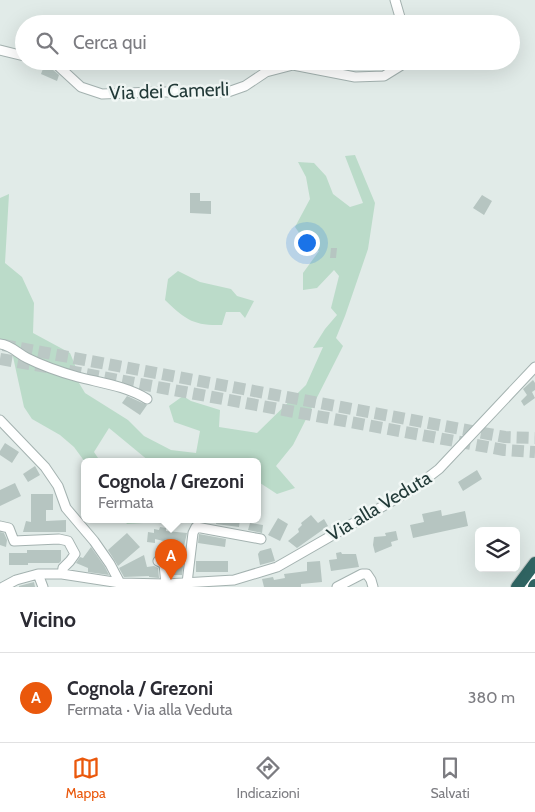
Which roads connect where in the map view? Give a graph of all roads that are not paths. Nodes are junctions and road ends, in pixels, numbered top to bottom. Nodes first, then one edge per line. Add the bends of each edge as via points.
1 (395, 0) edge
2 (399, 15) edge
3 (0, 50) edge
4 (15, 54) edge
5 (63, 70) edge
6 (273, 70) edge
7 (319, 70) edge
8 (394, 70) edge
9 (0, 344) edge
10 (535, 367) edge
11 (147, 399) dead end
12 (0, 420) edge
13 (4, 527) edge
14 (261, 539) dead end
15 (158, 561) dead end
16 (535, 563) edge
17 (38, 574) junction
18 (62, 574) junction
19 (535, 574) edge
20 (120, 583) junction
21 (187, 583) junction
22 (169, 586) edge
23 (2, 587) edge
24 (43, 587) edge
25 (337, 587) edge
26 (373, 587) edge
27 (517, 587) edge
28 (526, 587) edge

1 - 2 street
3 - 4 street
5 - 6 street, Via dei Camerli via 81,87 102,94 228,92
7 - 8 street, Via dei Camerli via 355,77 384,76
9 - 11 street via 48,367 119,386
10 - 21 street, Via alla Veduta via 439,469 413,489 277,567 234,580
12 - 20 street via 45,467 58,486 66,508 94,541
13 - 18 street via 14,541 68,541 75,554
14 - 21 street via 196,527
15 - 22 street via 164,564
16 - 27 highway
17 - 18 street, Via alla Veduta
17 - 23 street, Via alla Veduta
17 - 24 street
18 - 20 street, Via alla Veduta
19 - 28 street
20 - 22 street, Via alla Veduta
21 - 22 street, Via alla Veduta
25 - 26 street via 367,574

